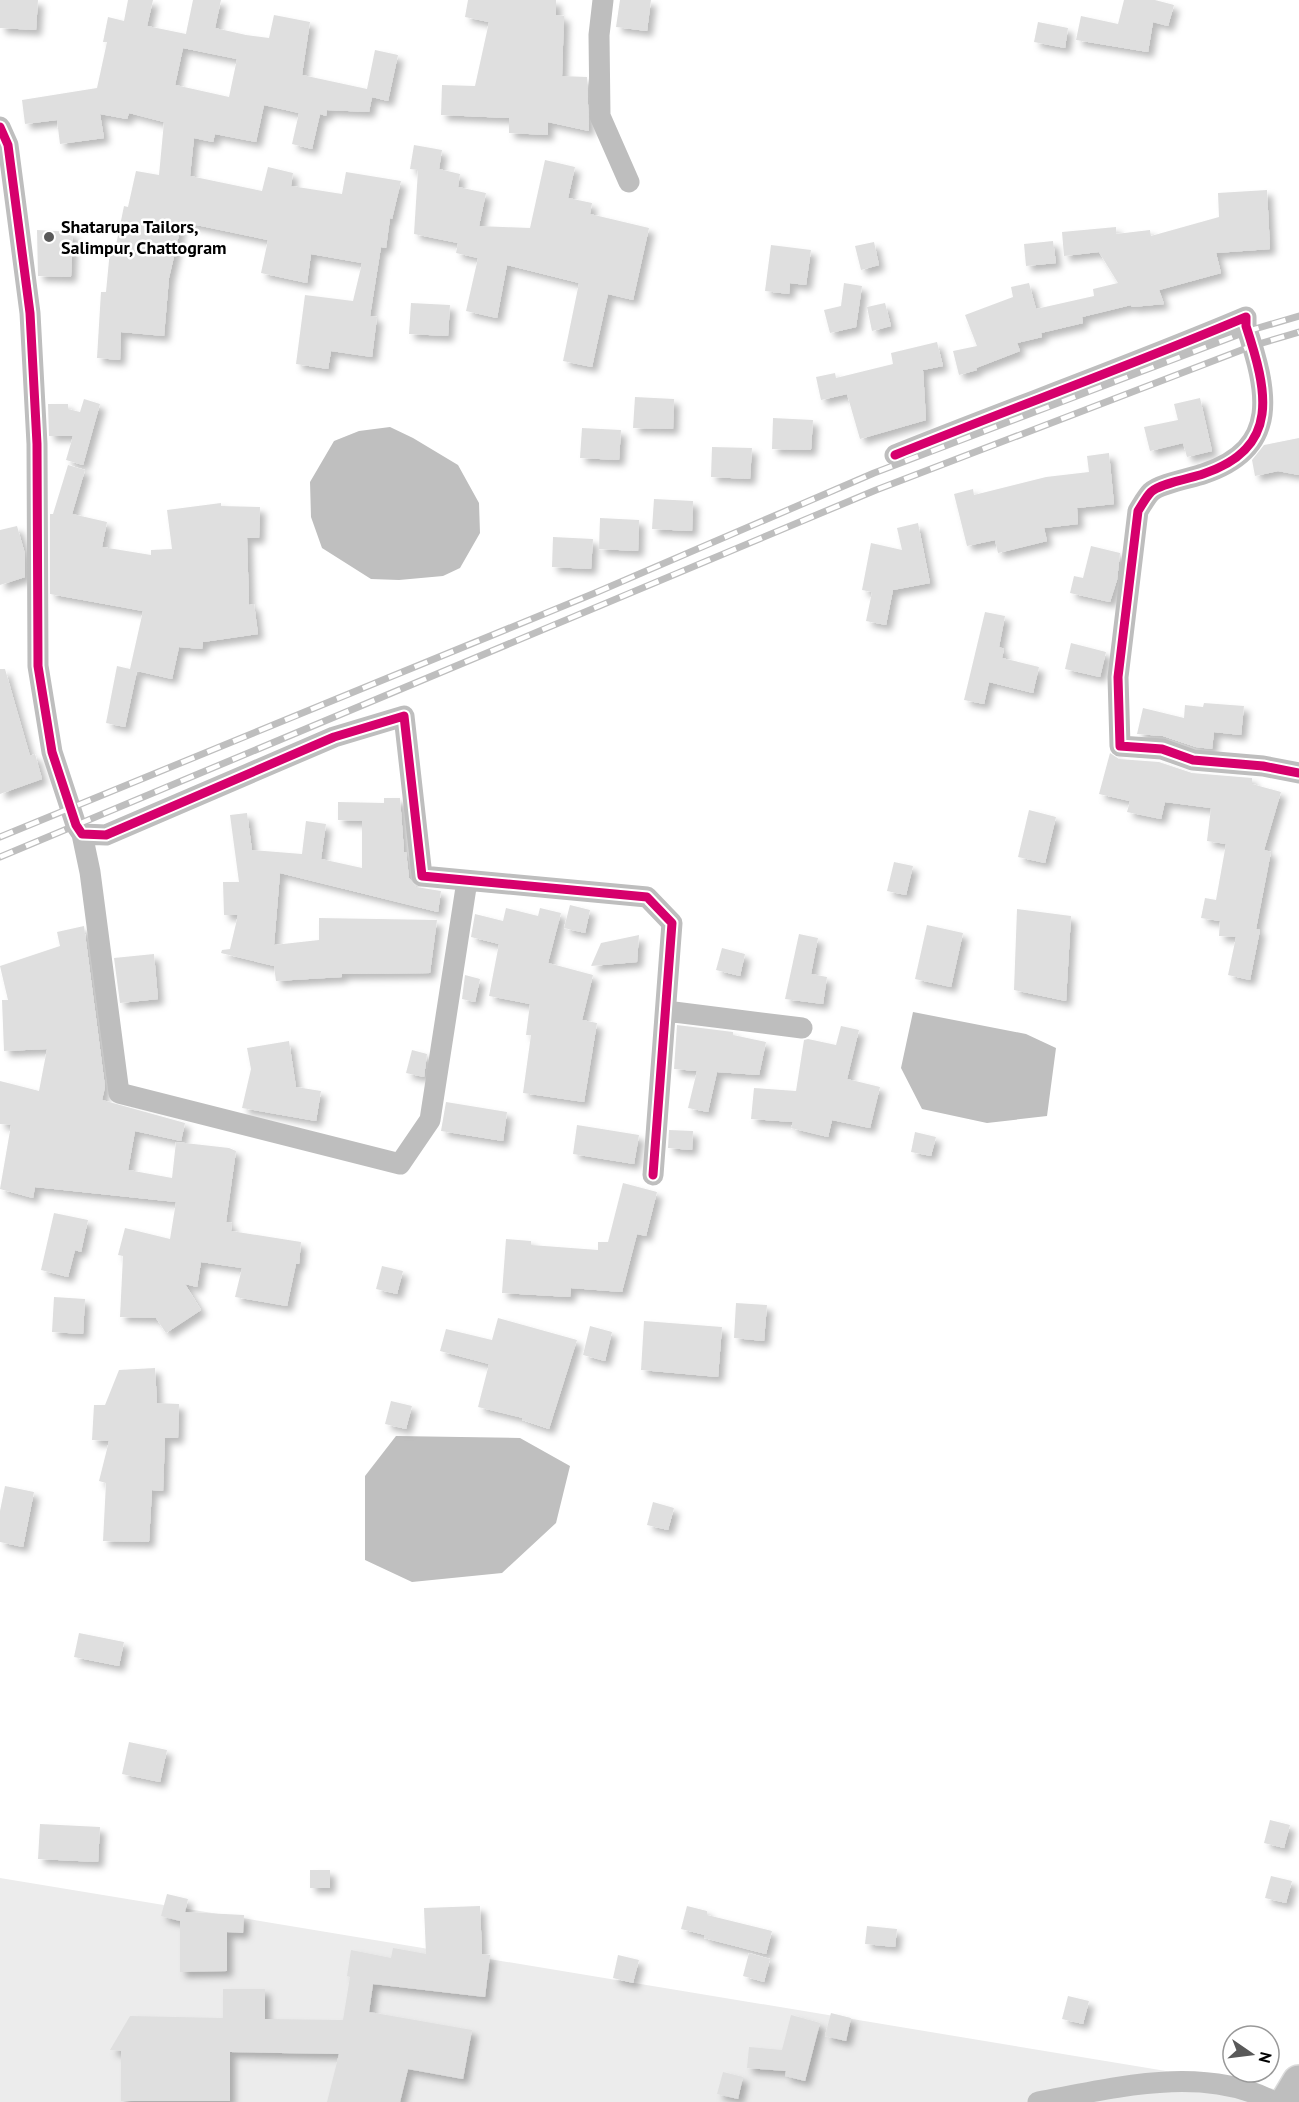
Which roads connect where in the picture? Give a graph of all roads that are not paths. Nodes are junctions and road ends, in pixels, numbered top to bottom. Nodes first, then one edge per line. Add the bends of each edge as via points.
1 (603, 0) edge
2 (0, 127) edge
3 (628, 182) dead end
4 (895, 455) dead end
5 (1299, 773) edge
6 (82, 834) junction
7 (466, 881) junction
8 (666, 1011) junction
9 (802, 1028) dead end
10 (653, 1175) dead end
11 (1299, 2082) edge
12 (1038, 2102) edge
13 (1274, 2102) edge
14 (1287, 2102) edge

1 - 3 street via 599,35 600,116
2 - 6 street via 8,145 30,313 37,444 38,666 52,752
4 - 5 street via 1246,317 1263,391 1262,425 1244,451 1222,468 1152,490 1138,511 1118,677 1120,746 1162,749 1193,760
6 - 7 street via 106,835 334,737 404,716 422,876
6 - 7 street via 119,1093 400,1164 430,1120
7 - 8 street via 647,897 672,923
8 - 9 street
8 - 10 street
11 - 14 main road
12 - 13 street via 1150,2083 1217,2082 1251,2090

